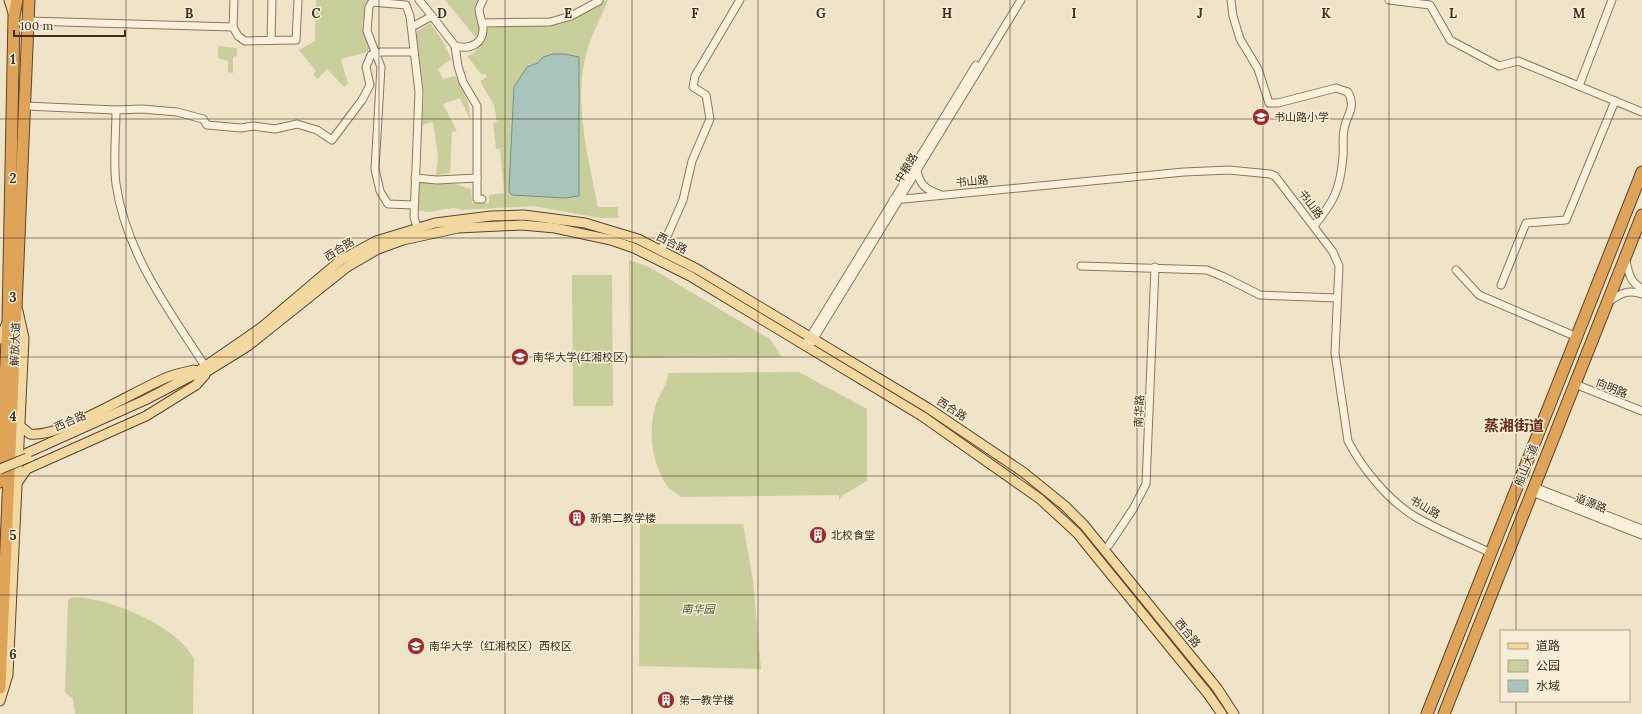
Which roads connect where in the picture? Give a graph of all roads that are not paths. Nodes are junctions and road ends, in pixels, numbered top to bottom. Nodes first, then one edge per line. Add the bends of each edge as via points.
1 (9, 0) edge
2 (17, 0) edge
3 (29, 0) edge
4 (35, 0) edge
5 (234, 0) edge
6 (272, 0) edge
7 (298, 0) edge
8 (419, 0) edge
9 (483, 0) edge
10 (740, 0) edge
11 (1016, 0) edge
12 (1021, 0) edge
13 (1231, 0) edge
14 (1389, 0) edge
15 (1612, 0) edge
16 (599, 1) edge
17 (14, 16) junction
18 (432, 16) junction
19 (29, 21) junction
20 (482, 22) junction
21 (233, 27) junction
22 (412, 28) junction
23 (271, 40) junction
24 (455, 46) junction
25 (414, 52) junction
26 (376, 54) junction
27 (1579, 86) junction
28 (1615, 101) junction
29 (25, 106) junction
30 (116, 110) junction
31 (1642, 112) edge
32 (917, 170) junction
33 (1642, 172) edge
34 (416, 178) junction
35 (477, 178) junction
36 (941, 195) junction
37 (482, 199) dead end
38 (897, 199) junction
39 (414, 205) junction
40 (1642, 215) edge
41 (1314, 226) junction
42 (418, 231) junction
43 (661, 250) junction
44 (1626, 257) junction
45 (1081, 266) dead end
46 (1155, 268) junction
47 (1456, 270) dead end
48 (1501, 285) dead end
49 (1642, 288) edge
50 (1642, 294) edge
51 (1337, 298) junction
52 (17, 302) junction
53 (1608, 302) junction
54 (8, 320) junction
55 (1577, 337) junction
56 (812, 338) junction
57 (0, 339) edge
58 (807, 346) junction
59 (206, 369) junction
60 (1574, 384) junction
61 (1642, 411) edge
62 (20, 426) junction
63 (27, 456) junction
64 (0, 464) edge
65 (0, 469) edge
66 (0, 482) edge
67 (17, 483) junction
68 (1533, 490) junction
69 (1642, 529) edge
70 (1642, 535) edge
71 (1109, 545) dead end
72 (1491, 553) junction
73 (0, 688) edge
74 (0, 701) edge
75 (1222, 714) edge
76 (1234, 714) edge
77 (1427, 714) edge
78 (1444, 714) edge

1 - 17 main road
2 - 17 highway, 解放大道
3 - 19 highway, 解放大道
4 - 19 main road
5 - 21 street
6 - 23 street
7 - 23 street via 296,40
8 - 18 street
9 - 20 street via 479,8
10 - 43 street via 695,76 693,87 706,96 710,119 692,162 683,200
11 - 38 street, 中粮路
12 - 32 street, 中粮路
13 - 41 street via 1240,39 1258,69 1269,103 1336,88 1348,92 1352,99 1352,108 1344,130 1340,181 1332,204
14 - 27 street via 1430,5 1450,40 1500,66 1518,61
15 - 27 street
16 - 20 street via 570,16 550,22
17 - 54 highway, 解放大道
18 - 22 street
18 - 24 street
19 - 21 street
19 - 29 highway, 解放大道
20 - 24 street via 483,30 476,45 461,48
21 - 23 street via 238,36 245,41
22 - 25 street
22 - 26 street via 406,5 370,3 367,31
24 - 35 street via 463,82 477,106
25 - 26 street
25 - 34 street via 419,92
26 - 30 street via 371,55 366,67 370,85 332,140 316,130 297,124 275,129 253,126 241,128 207,125 203,120 178,112
26 - 39 street via 381,67 375,169 377,183 388,204
27 - 28 street
28 - 31 street
28 - 48 street via 1566,220 1526,223
29 - 30 street
29 - 52 highway, 解放大道
30 - 59 street via 116,182 130,239 162,301
32 - 36 street via 923,185 931,192
32 - 38 street, 中粮路
33 - 55 highway, 船山大道
34 - 35 street
34 - 39 street
35 - 37 street via 477,199
36 - 38 street, 书山路
36 - 41 street, 书山路 via 1229,170 1275,176
38 - 56 street, 中粮路
39 - 42 street
40 - 44 highway, 船山大道
41 - 51 street, 书山路 via 1339,266
42 - 43 main road, 西合路 via 459,219 524,215 585,223 614,231
42 - 58 main road, 西合路 via 522,225 555,228 611,240 651,256 690,276
42 - 59 main road, 西合路 via 378,249 346,268 264,334
43 - 56 main road, 西合路
44 - 49 street via 1630,276 1637,286
44 - 53 highway, 船山大道
45 - 46 street
46 - 51 street via 1207,270 1260,296
46 - 71 street, 南华路 via 1146,484
47 - 55 street via 1479,295
50 - 53 street via 1624,291
51 - 72 street, 书山路 via 1335,360 1348,441 1371,475 1394,500 1414,515
52 - 62 main road via 24,338
52 - 73 highway, 解放大道
53 - 60 highway, 船山大道
54 - 57 main road
54 - 66 highway, 解放大道
55 - 72 highway, 船山大道
56 - 58 street, 中粮路
56 - 76 main road, 西合路 via 962,430 1023,472 1065,506 1084,525 1145,599 1217,688
58 - 75 main road, 西合路 via 922,416 1057,513 1077,533 1142,612
59 - 62 main road via 168,377 68,425 45,433 30,434
59 - 63 main road, 西合路
59 - 67 main road via 196,385 146,416 27,469
60 - 61 street, 向明路
60 - 68 highway, 船山大道
62 - 67 main road
63 - 64 main road, 西合路
63 - 65 main road, 西合路, bridge
67 - 74 main road via 8,675
68 - 69 street, 道源路
68 - 70 street, 道源路
68 - 78 highway, 船山大道
72 - 77 highway, 船山大道

